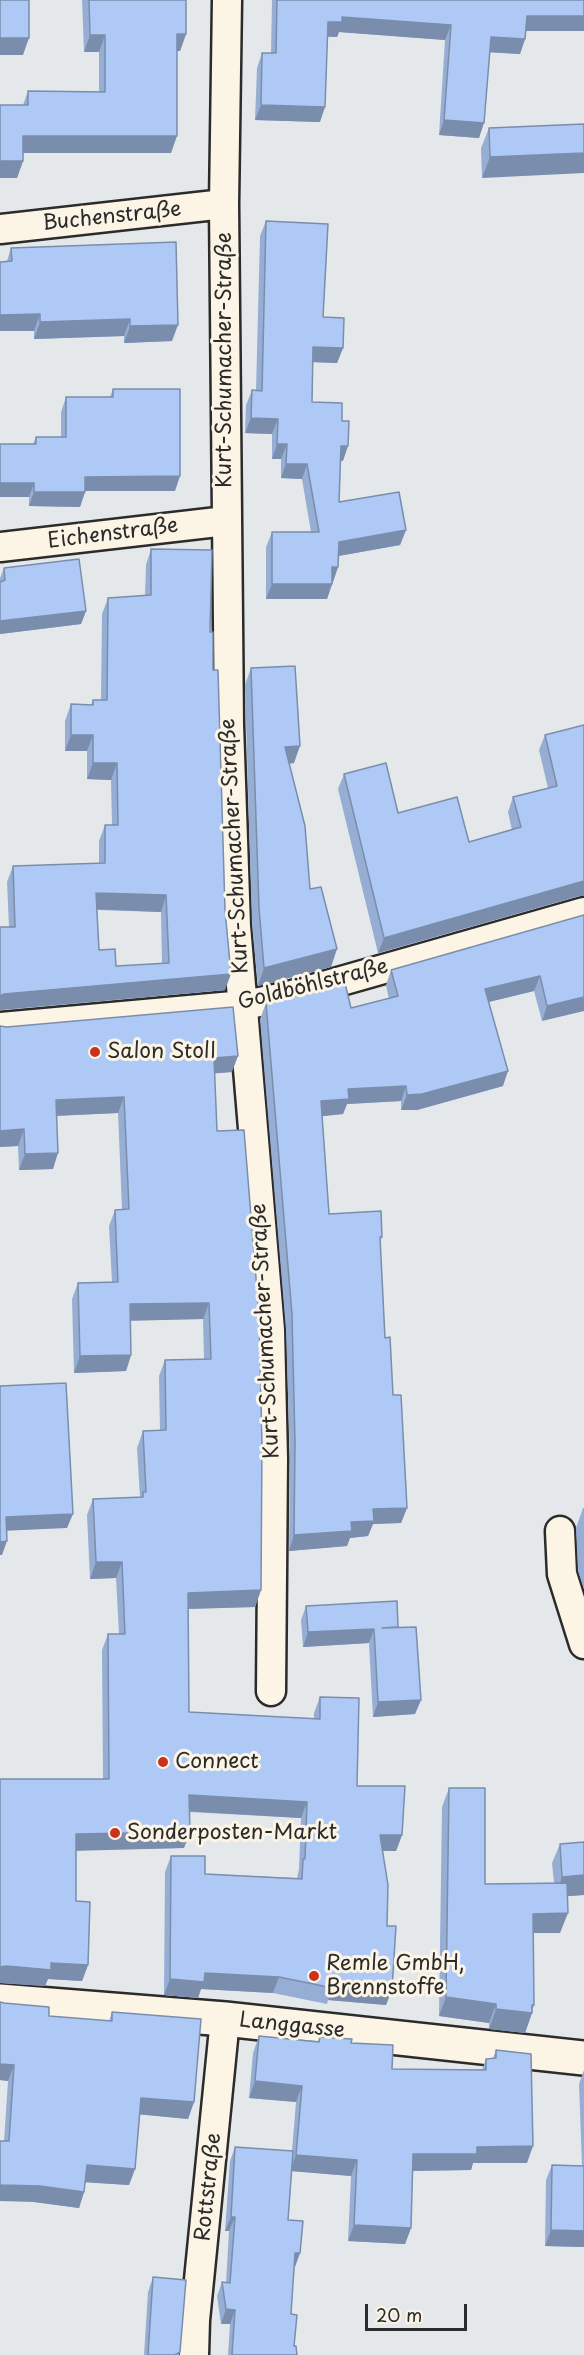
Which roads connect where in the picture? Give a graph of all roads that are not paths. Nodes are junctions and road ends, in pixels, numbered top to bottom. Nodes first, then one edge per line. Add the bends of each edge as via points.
1 (227, 0) edge
2 (224, 204) junction
3 (0, 229) edge
4 (226, 521) junction
5 (0, 547) edge
6 (584, 912) edge
7 (244, 1005) junction
8 (0, 1027) edge
9 (560, 1531) dead end
10 (584, 1644) edge
11 (271, 1690) dead end
12 (0, 2001) edge
13 (225, 2019) junction
14 (584, 2058) edge
15 (194, 2355) edge

1 - 2 street, Kurt-Schumacher-Straße
2 - 3 street, Buchenstraße
2 - 4 street, Kurt-Schumacher-Straße
4 - 5 street, Eichenstraße
4 - 7 street, Kurt-Schumacher-Straße via 229,725
6 - 7 street, Goldböhlstraße via 285,997
7 - 8 street, Goldböhlstraße
7 - 11 street, Kurt-Schumacher-Straße via 270,1330
9 - 10 street via 561,1574
12 - 13 main road, Langgasse
13 - 14 main road, Langgasse
13 - 15 street, Rottstraße

